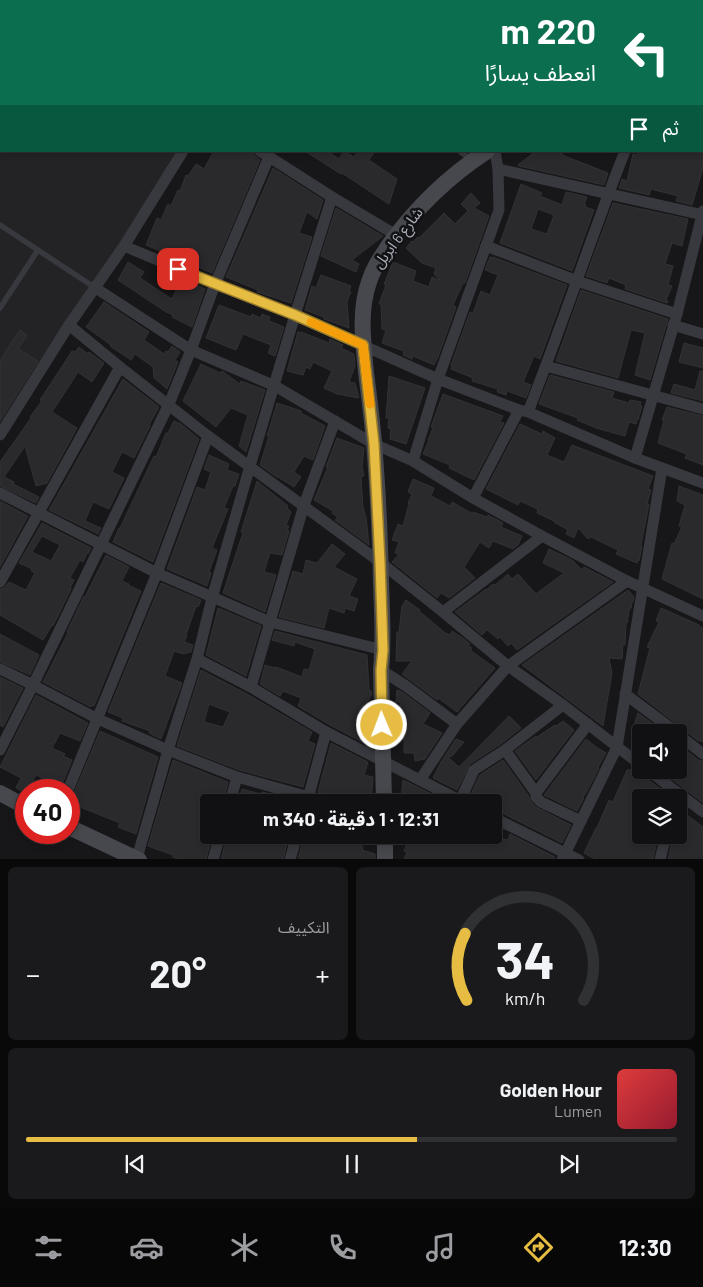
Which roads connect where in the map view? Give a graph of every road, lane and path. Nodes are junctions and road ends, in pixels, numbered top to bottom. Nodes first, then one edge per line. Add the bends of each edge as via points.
1 (182, 152) edge
2 (483, 152) edge
3 (496, 152) edge
4 (625, 152) edge
5 (265, 154) edge
6 (466, 156) edge
7 (498, 168) junction
8 (608, 194) junction
9 (332, 197) junction
10 (703, 214) edge
11 (0, 224) edge
12 (396, 235) junction
13 (124, 246) junction
14 (486, 246) junction
15 (38, 250) junction
16 (576, 281) junction
17 (215, 284) junction
18 (94, 287) junction
19 (0, 308) edge
20 (295, 315) junction
21 (675, 320) junction
22 (69, 326) junction
23 (703, 334) edge
24 (363, 345) junction
25 (191, 350) junction
26 (546, 366) junction
27 (120, 367) junction
28 (438, 379) junction
29 (275, 386) junction
30 (653, 394) junction
31 (169, 404) junction
32 (703, 409) edge
33 (524, 411) junction
34 (335, 421) junction
35 (0, 435) edge
36 (208, 436) junction
37 (374, 444) junction
38 (635, 458) junction
39 (413, 461) junction
40 (250, 466) junction
41 (662, 468) junction
42 (703, 483) edge
43 (0, 493) edge
44 (473, 498) junction
45 (304, 505) junction
46 (38, 513) junction
47 (542, 536) junction
48 (101, 545) junction
49 (380, 562) junction
50 (157, 573) junction
51 (627, 581) junction
52 (0, 582) edge
53 (643, 588) junction
54 (212, 598) junction
55 (443, 612) junction
56 (703, 616) edge
57 (270, 622) junction
58 (383, 650) junction
59 (197, 659) junction
60 (508, 666) junction
61 (0, 669) edge
62 (381, 670) junction
63 (33, 685) junction
64 (251, 687) junction
65 (625, 694) junction
66 (563, 705) junction
67 (98, 719) junction
68 (457, 724) junction
69 (588, 724) junction
70 (665, 724) edge
71 (326, 732) junction
72 (687, 741) edge
73 (617, 747) junction
74 (0, 750) edge
75 (168, 750) junction
76 (505, 750) junction
77 (703, 754) edge
78 (632, 758) edge
79 (383, 762) junction
80 (237, 777) junction
81 (73, 779) edge
82 (658, 779) edge
83 (420, 780) junction
84 (670, 789) edge
85 (536, 793) junction
86 (0, 794) edge
87 (232, 794) edge
88 (289, 794) edge
89 (309, 794) edge
90 (384, 794) edge
91 (447, 794) edge
92 (465, 794) edge
93 (687, 801) edge
94 (15, 802) edge
95 (703, 812) edge
96 (581, 821) junction
97 (502, 822) edge
98 (80, 832) edge
99 (217, 844) edge
100 (294, 844) edge
101 (385, 844) edge
102 (664, 844) edge
103 (564, 856) edge
104 (138, 859) edge
105 (213, 859) edge
106 (290, 859) edge
107 (385, 859) edge
108 (660, 859) edge

1 - 13 street
2 - 6 street, شارع 6 ابريل
3 - 7 street
4 - 8 street
5 - 9 street
5 - 17 street
6 - 12 street, شارع 6 ابريل
7 - 8 street
7 - 14 street via 500,210
8 - 10 street
8 - 16 street
9 - 12 street
9 - 20 street
10 - 21 street
11 - 15 lane
12 - 24 street, شارع 6 ابريل via 372,272 365,294
13 - 17 street
13 - 18 street
14 - 16 street
14 - 28 street
15 - 18 lane
15 - 19 lane
16 - 21 street
16 - 26 street
17 - 20 street
17 - 25 street
18 - 22 street
18 - 25 street
20 - 24 street
20 - 29 street
21 - 23 street
21 - 30 street
22 - 27 street
22 - 35 street
24 - 28 street
24 - 37 street, شارع 6 ابريل
25 - 29 street
25 - 31 street
26 - 30 street
26 - 33 street
27 - 31 street
27 - 46 street
28 - 33 street
28 - 39 street
29 - 34 street
29 - 40 street
30 - 32 street
30 - 38 street
31 - 36 street
31 - 48 street
33 - 38 street
33 - 44 street
34 - 37 street
34 - 45 street
36 - 40 street
36 - 50 street
37 - 39 street
37 - 49 street, شارع 6 ابريل
38 - 41 street
39 - 44 street
40 - 45 street
40 - 54 street
41 - 42 street
41 - 53 street
43 - 46 street
44 - 47 street
45 - 49 street
45 - 57 street
46 - 48 street
46 - 52 street
47 - 51 street
47 - 55 street
48 - 50 street
48 - 63 street
49 - 55 street
49 - 58 street, شارع 6 ابريل
50 - 54 street
50 - 67 street
51 - 53 street
51 - 60 street
53 - 56 street
53 - 65 street
54 - 57 street
54 - 59 street
55 - 60 street
57 - 58 street
57 - 64 street
58 - 62 street, شارع 6 ابريل
59 - 64 street
59 - 75 street
60 - 66 street
60 - 68 street
61 - 63 street
62 - 68 street
62 - 79 street, شارع 6 ابريل
63 - 67 street
63 - 74 street
64 - 71 street
65 - 70 street
65 - 73 street
66 - 69 street
66 - 76 street
67 - 75 street
67 - 81 street
68 - 83 street
69 - 73 street
69 - 85 street
71 - 79 street
71 - 89 street
72 - 77 street
73 - 78 street
73 - 96 street
75 - 80 street
75 - 104 street
76 - 85 street
76 - 92 street via 474,770
79 - 83 street
79 - 90 street, شارع 6 ابريل
80 - 87 street
80 - 88 street
82 - 84 street
83 - 91 street
85 - 96 street via 541,802
86 - 94 street
93 - 95 street
96 - 103 street
97 - 103 street
98 - 104 street
99 - 105 street
100 - 106 street
101 - 107 street
102 - 108 street

